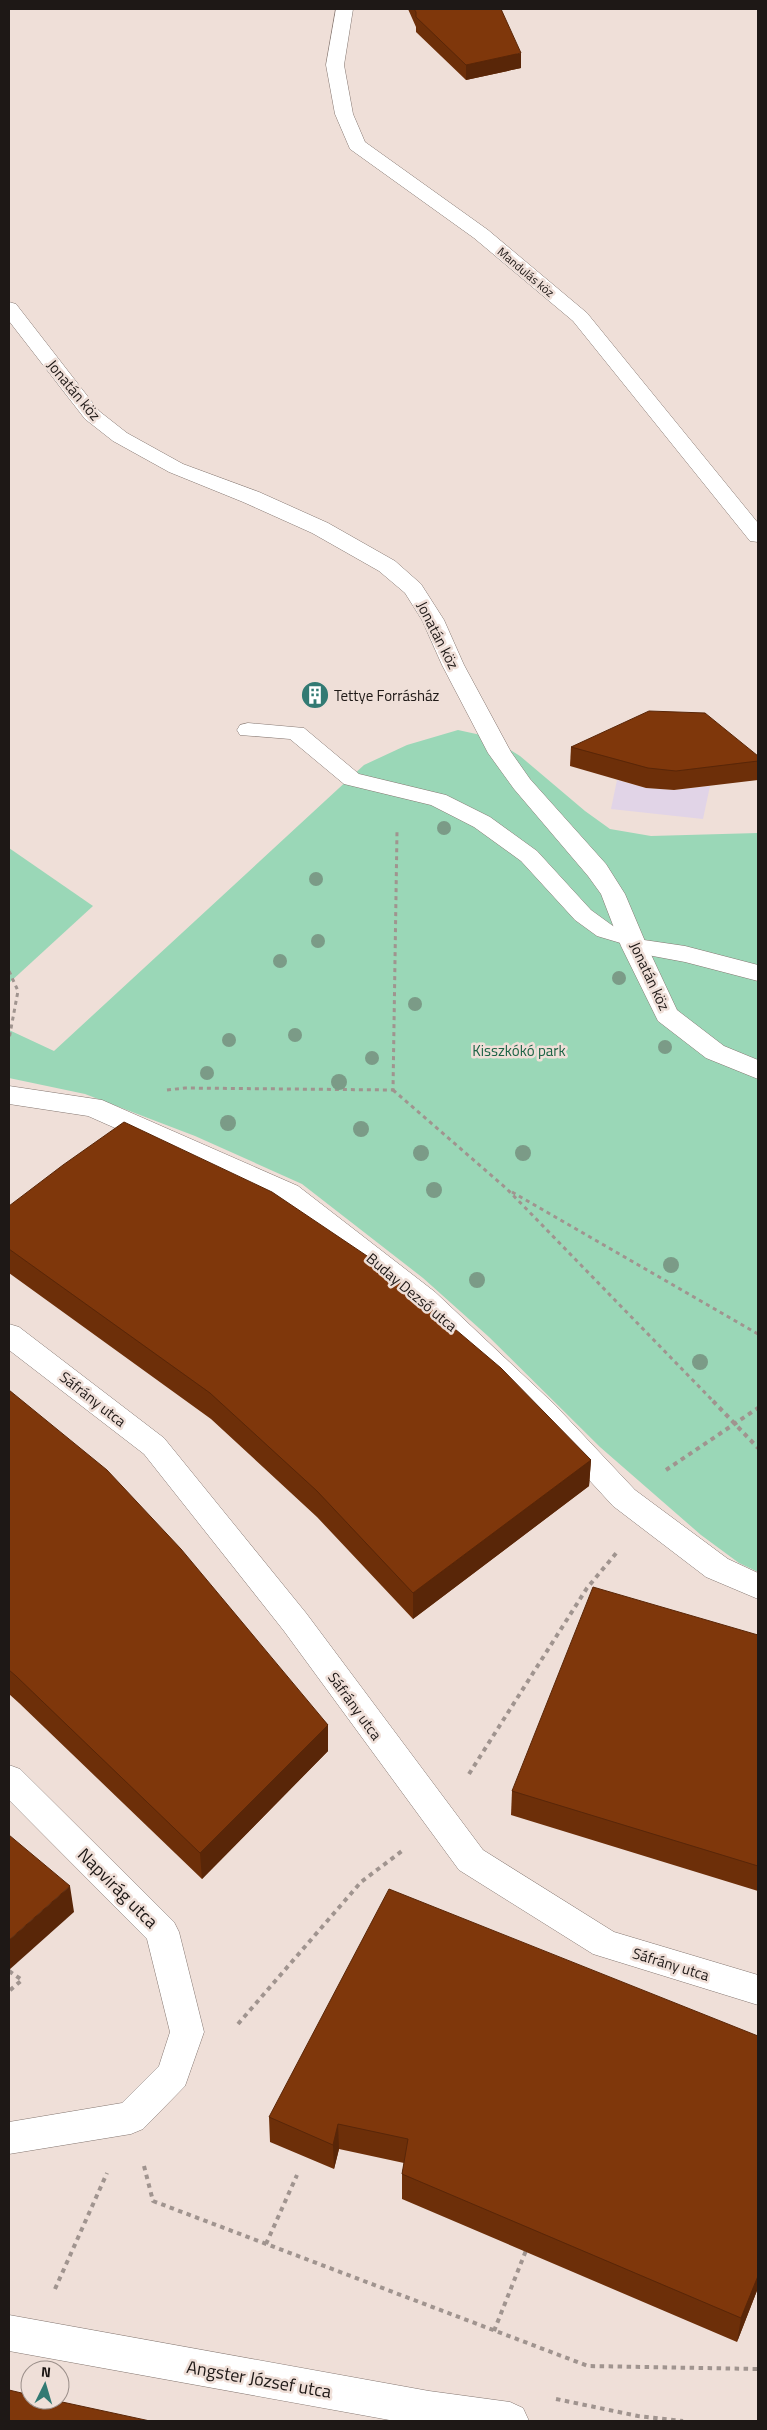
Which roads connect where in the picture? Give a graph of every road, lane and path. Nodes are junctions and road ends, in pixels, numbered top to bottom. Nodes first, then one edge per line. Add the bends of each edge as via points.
1 (344, 9) edge
2 (9, 308) edge
3 (758, 536) edge
4 (248, 730) dead end
5 (397, 790) junction
6 (633, 942) junction
7 (9, 971) edge
8 (758, 974) edge
9 (9, 1039) edge
10 (758, 1070) edge
11 (393, 1090) junction
12 (9, 1095) edge
13 (92, 1107) junction
14 (507, 1189) junction
15 (758, 1334) edge
16 (9, 1335) edge
17 (758, 1408) edge
18 (735, 1425) junction
19 (758, 1448) edge
20 (624, 1498) junction
21 (646, 1515) junction
22 (758, 1587) edge
23 (9, 1779) edge
24 (440, 1821) junction
25 (9, 1971) edge
26 (758, 1990) edge
27 (9, 1991) edge
28 (231, 2031) dead end
29 (131, 2118) junction
30 (9, 2138) edge
31 (297, 2175) dead end
32 (531, 2239) edge
33 (266, 2244) junction
34 (66, 2266) dead end
35 (494, 2331) junction
36 (9, 2332) edge
37 (758, 2369) edge
38 (551, 2398) dead end
39 (510, 2421) edge
40 (683, 2421) edge

1 - 3 street, Mandulás köz via 335,65 344,114 357,145 481,234 580,317
2 - 6 street, Jonatán köz via 92,414 120,437 176,468 320,528 387,566 413,589 433,620 500,753 522,784 602,878 613,894
4 - 5 lane via 296,733 352,779
5 - 6 lane via 438,800 482,822 529,856 583,915 605,931
5 - 11 path
6 - 8 lane
6 - 10 street, Jonatán köz via 667,1015 716,1052
7 - 9 path via 18,991
11 - 13 path via 186,1088 101,1098
11 - 14 path
12 - 13 street, Buday Dezső utca
13 - 20 street, Buday Dezső utca via 288,1193 425,1299 545,1412
14 - 15 path
14 - 18 path
16 - 24 street, Sáfrány utca via 154,1446 295,1622
17 - 18 path
18 - 19 path
18 - 20 path
20 - 21 street, Buday Dezső utca
21 - 22 street, Buday Dezső utca via 717,1568
21 - 24 path via 587,1588
23 - 29 street, Napvirág utca via 162,1932 187,2032 173,2075
24 - 26 street, Sáfrány utca via 471,1860 605,1944
24 - 28 path via 361,1882
25 - 27 path via 22,1980
29 - 30 street
29 - 33 path via 153,2201
29 - 34 path
31 - 33 path
32 - 35 path
33 - 35 path
35 - 37 path via 588,2366
36 - 39 street, Angster József utca
38 - 40 path via 638,2416

